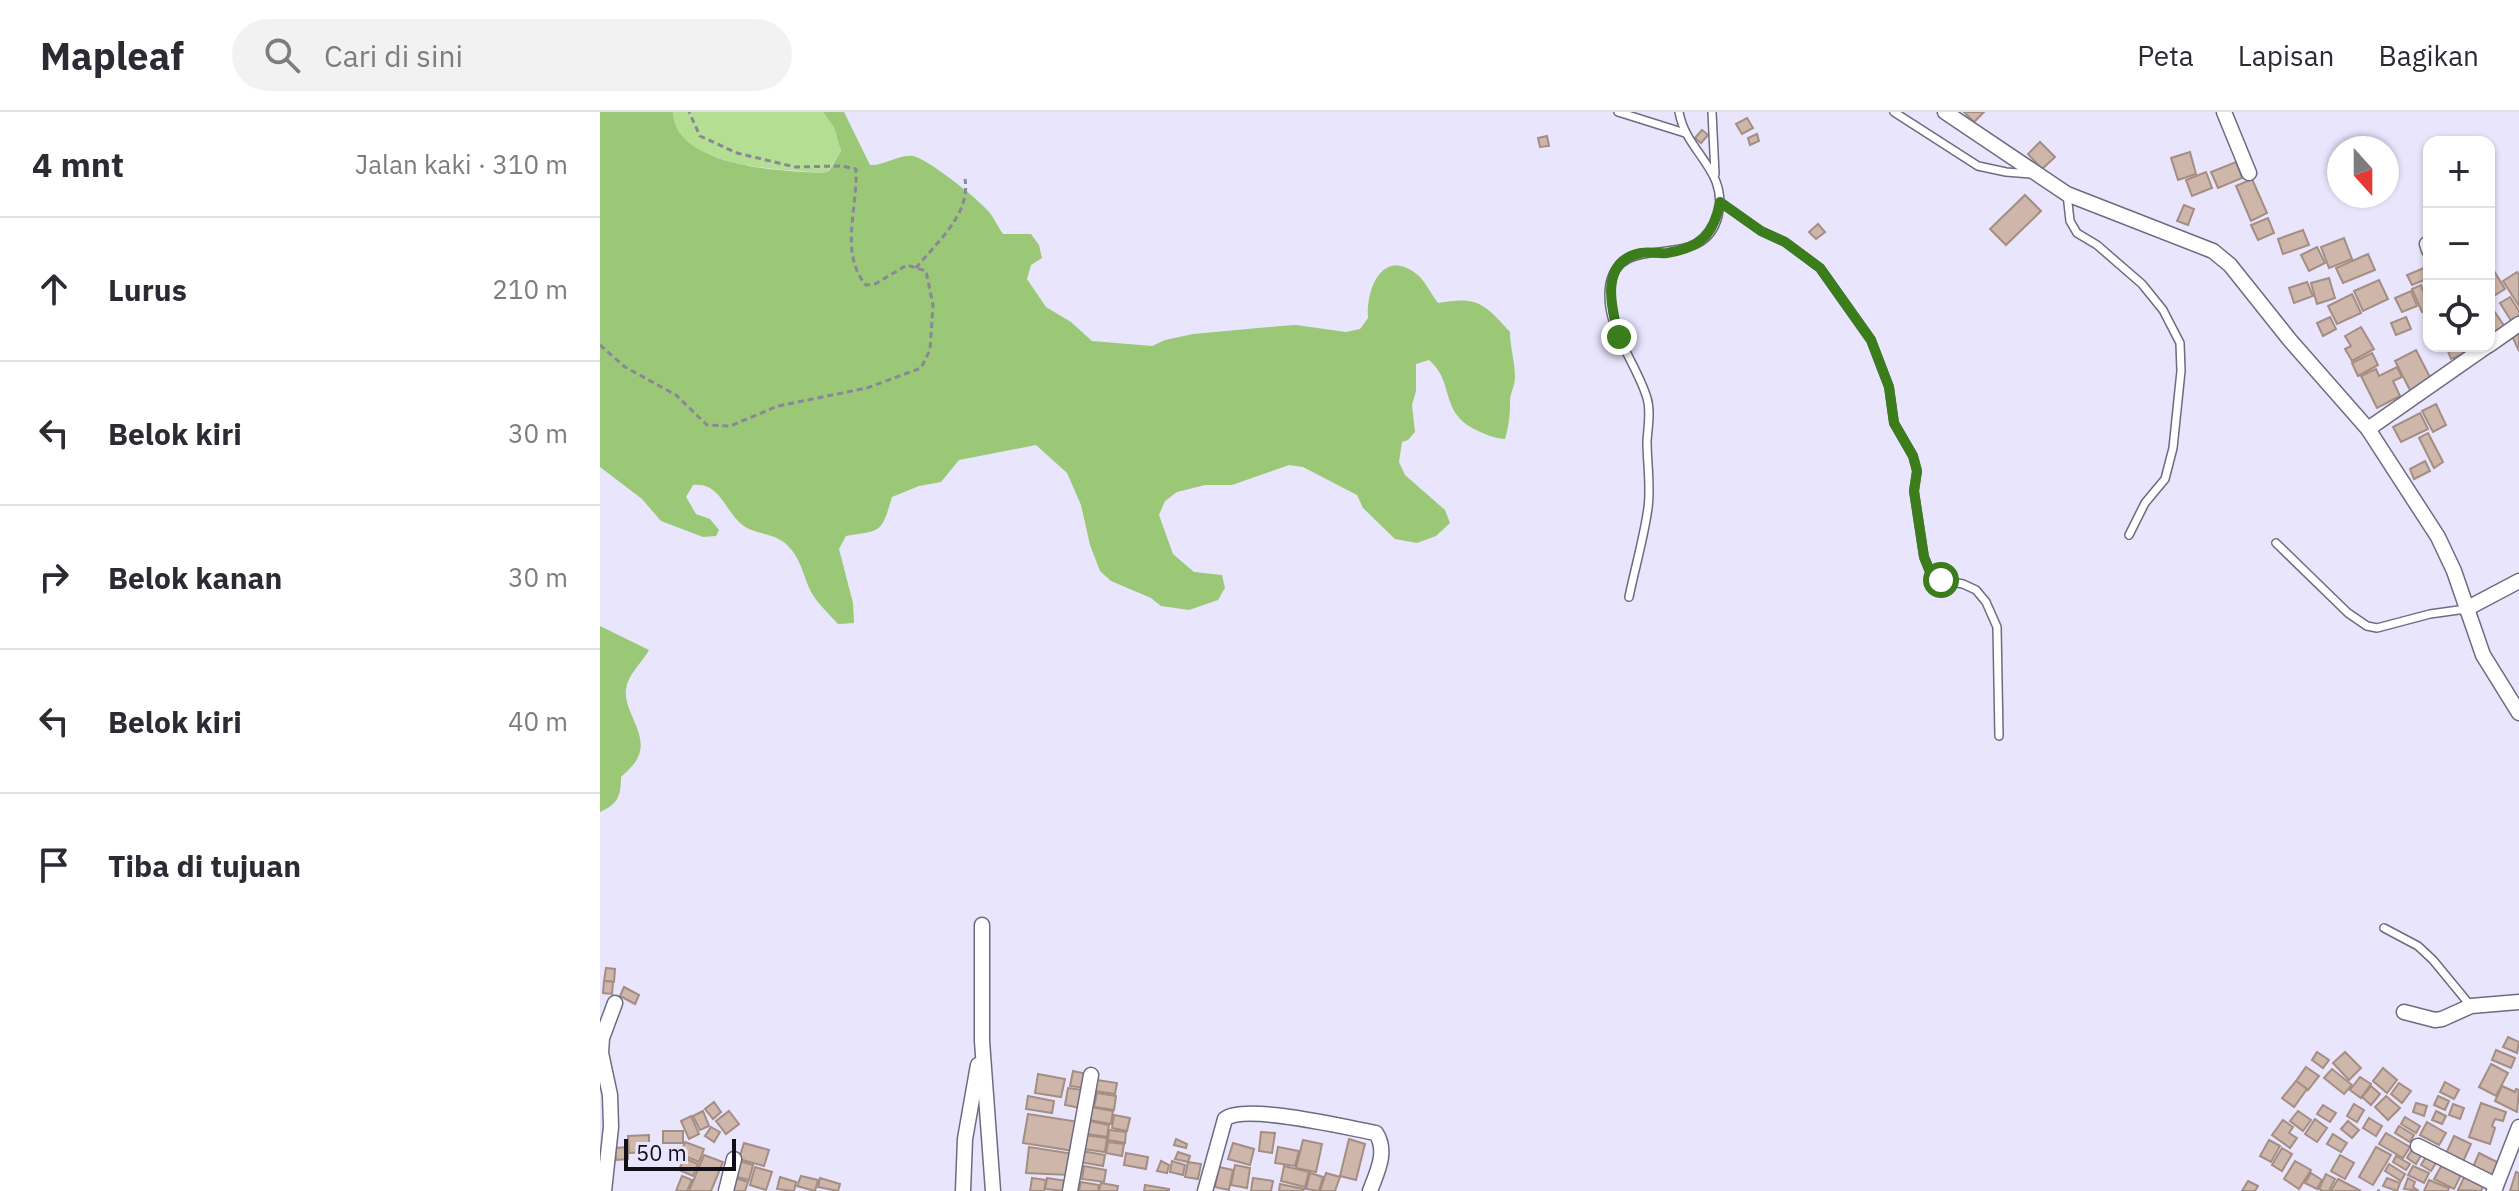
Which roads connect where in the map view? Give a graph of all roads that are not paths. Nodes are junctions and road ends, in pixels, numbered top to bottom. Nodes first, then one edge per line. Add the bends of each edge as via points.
1 (1618, 112) edge
2 (1679, 112) edge
3 (1712, 112) edge
4 (1894, 112) edge
5 (1945, 112) edge
6 (2224, 112) edge
7 (1685, 133) junction
8 (2249, 173) dead end
9 (2037, 174) junction
10 (1715, 175) junction
11 (2067, 194) junction
12 (1720, 202) junction
13 (2519, 324) edge
14 (2495, 341) edge
15 (2467, 352) edge
16 (2368, 429) junction
17 (2129, 535) dead end
18 (2276, 543) dead end
19 (2519, 581) edge
20 (1629, 597) dead end
21 (2466, 609) junction
22 (2519, 713) edge
23 (1999, 736) dead end
24 (982, 925) dead end
25 (2384, 928) dead end
26 (2519, 1002) edge
27 (615, 1003) dead end
28 (2471, 1006) junction
29 (2404, 1012) dead end
30 (982, 1041) junction
31 (1091, 1075) dead end
32 (2519, 1127) edge
33 (2418, 1146) dead end
34 (734, 1159) dead end
35 (2495, 1188) edge
36 (604, 1191) edge
37 (726, 1191) edge
38 (963, 1191) edge
39 (993, 1191) edge
40 (1070, 1191) edge
41 (1205, 1191) edge
42 (1370, 1191) edge

1 - 7 lane
2 - 7 lane
3 - 10 lane
4 - 9 lane via 1978,166
5 - 9 street
6 - 8 street
7 - 10 lane
9 - 11 street
10 - 12 lane
11 - 16 street via 2213,251
11 - 17 lane via 2077,233 2142,284 2180,343 2181,371 2165,479
12 - 20 lane via 1708,235 1690,247 1642,252 1623,260 1610,282 1619,337 1648,400 1648,506
12 - 23 lane via 1820,268 1871,340 1889,387 1894,423 1917,471 1914,491 1931,574 1976,590 1997,627
13 - 14 street
15 - 16 street
16 - 21 street via 2438,537
18 - 21 lane via 2367,626
19 - 21 street
21 - 22 street via 2483,655
24 - 30 street
25 - 28 lane via 2418,946
26 - 28 street
27 - 36 street via 601,1053 611,1127
28 - 29 street via 2435,1020
30 - 38 street via 965,1139
30 - 39 street
31 - 40 street
32 - 35 street
33 - 35 street
34 - 37 street
41 - 42 street via 1225,1119 1257,1114 1376,1133 1383,1152

